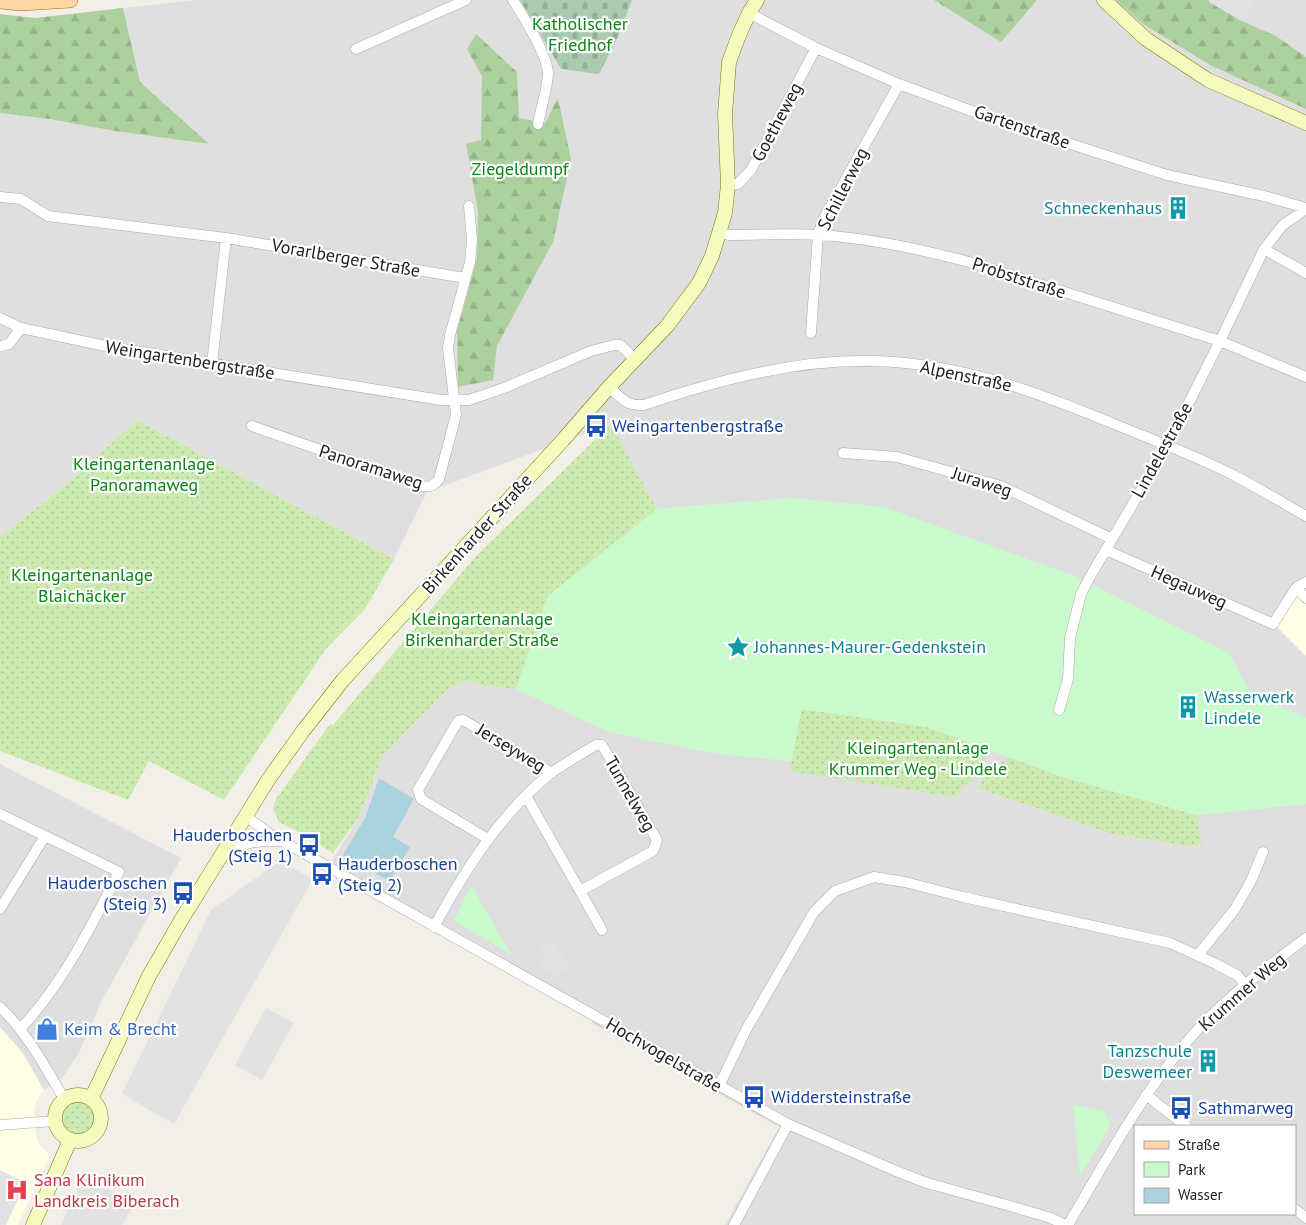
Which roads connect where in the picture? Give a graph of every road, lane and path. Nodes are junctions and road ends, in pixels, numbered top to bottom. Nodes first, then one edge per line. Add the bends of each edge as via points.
1 (70, 0) edge
2 (466, 0) edge
3 (513, 0) edge
4 (757, 0) edge
5 (1104, 0) edge
6 (0, 2) edge
7 (749, 13) junction
8 (816, 48) junction
9 (356, 49) dead end
10 (899, 84) junction
11 (1306, 122) edge
12 (538, 124) dead end
13 (728, 185) junction
14 (0, 197) edge
15 (469, 206) dead end
16 (1306, 208) edge
17 (720, 233) junction
18 (818, 235) junction
19 (226, 238) junction
20 (1264, 249) junction
21 (1306, 273) edge
22 (465, 278) junction
23 (0, 318) edge
24 (21, 328) junction
25 (811, 333) dead end
26 (1220, 341) junction
27 (0, 346) edge
28 (636, 360) junction
29 (212, 364) junction
30 (1306, 377) edge
31 (609, 388) junction
32 (455, 400) junction
33 (252, 426) dead end
34 (1167, 446) junction
35 (843, 453) dead end
36 (1306, 516) edge
37 (1112, 539) junction
38 (1106, 550) junction
39 (1306, 582) edge
40 (1296, 588) junction
41 (1306, 598) edge
42 (1059, 710) dead end
43 (552, 773) junction
44 (526, 796) junction
45 (0, 814) edge
46 (245, 816) junction
47 (45, 836) junction
48 (488, 839) junction
49 (282, 841) junction
50 (1263, 852) dead end
51 (219, 858) junction
52 (580, 892) junction
53 (0, 909) edge
54 (434, 927) junction
55 (602, 930) dead end
56 (1306, 938) edge
57 (1198, 955) junction
58 (1245, 984) junction
59 (0, 1007) edge
60 (21, 1028) junction
61 (719, 1086) junction
62 (1146, 1095) junction
63 (64, 1099) junction
64 (91, 1099) junction
65 (55, 1120) junction
66 (788, 1124) junction
67 (0, 1125) edge
68 (1185, 1125) edge
69 (70, 1140) junction
70 (1296, 1210) edge
71 (1306, 1218) edge
72 (33, 1225) edge
73 (734, 1225) edge
74 (1066, 1225) edge

1 - 6 main road
2 - 9 street
3 - 12 street via 528,23 548,73
4 - 7 main road, Birkenharder Straße
5 - 11 main road via 1146,38 1208,80
7 - 8 street, Gartenstraße
7 - 13 main road, Birkenharder Straße via 729,62 725,114
8 - 10 street, Gartenstraße
8 - 13 street, Goetheweg via 751,170 738,184
10 - 16 street, Gartenstraße via 996,120 1167,175
10 - 18 street, Schillerweg via 823,220
13 - 17 main road, Birkenharder Straße
14 - 19 street, Vorarlberger Straße via 21,199 48,216
15 - 22 street via 472,240
16 - 20 street, Lindelestraße via 1283,224
17 - 18 street, Probststraße
17 - 28 main road, Birkenharder Straße via 699,283
18 - 25 street, Schillerweg
18 - 26 street, Probststraße via 883,242 969,262
19 - 22 street, Vorarlberger Straße
19 - 29 street
20 - 21 street
20 - 26 street, Lindelestraße
22 - 32 street via 448,348
23 - 24 street, Weingartenbergstraße
24 - 27 street via 10,344
24 - 29 street, Weingartenbergstraße
26 - 30 street, Probststraße
26 - 34 street, Lindelestraße
28 - 31 main road, Birkenharder Straße
28 - 32 street, Weingartenbergstraße via 620,345 604,347 504,388 469,400
29 - 32 street, Weingartenbergstraße
31 - 34 street, Alpenstraße via 624,402 634,405 758,372 876,361 918,364 1011,384
31 - 46 main road, Birkenharder Straße via 343,680 303,730
32 - 33 street, Panoramaweg via 456,415 439,479 428,487
34 - 36 street, Alpenstraße via 1236,476
34 - 37 street, Lindelestraße
35 - 37 street, Juraweg via 897,457 1002,486
37 - 38 street, Lindelestraße
38 - 40 street, Hegauweg via 1273,624
38 - 42 street, Lindelestraße via 1081,594 1070,638 1068,679
39 - 40 street
40 - 41 street
43 - 44 street
43 - 48 street, Jerseyweg via 463,720 458,721 418,790 421,799
43 - 52 street, Tunnelweg via 596,744 602,745 657,840 653,851
44 - 48 street
44 - 52 street
45 - 47 street
46 - 49 street, Hochvogelstraße
46 - 51 main road, Birkenharder Straße
47 - 53 street
47 - 60 street via 119,872 59,981
48 - 54 street
49 - 51 street, Hochvogelstraße via 254,841 232,848
49 - 54 street, Hochvogelstraße
50 - 57 street via 1235,909
51 - 64 main road, Birkenharder Straße via 149,976
52 - 55 street
54 - 61 street, Hochvogelstraße
56 - 58 street, Krummer Weg
57 - 58 street via 1237,975
57 - 61 street via 1170,943 874,877 835,891 814,912 746,1030
58 - 62 street, Krummer Weg via 1192,1036
59 - 60 street
60 - 63 street
61 - 66 street, Hochvogelstraße
62 - 68 street
62 - 74 street, Krummer Weg
63 - 64 main road via 78,1095
63 - 65 main road via 57,1108
64 - 69 main road via 100,1110 98,1130 86,1140
65 - 67 street
65 - 69 main road via 60,1133
66 - 73 street
66 - 74 street, Hochvogelstraße via 927,1183
69 - 72 main road
70 - 71 street

